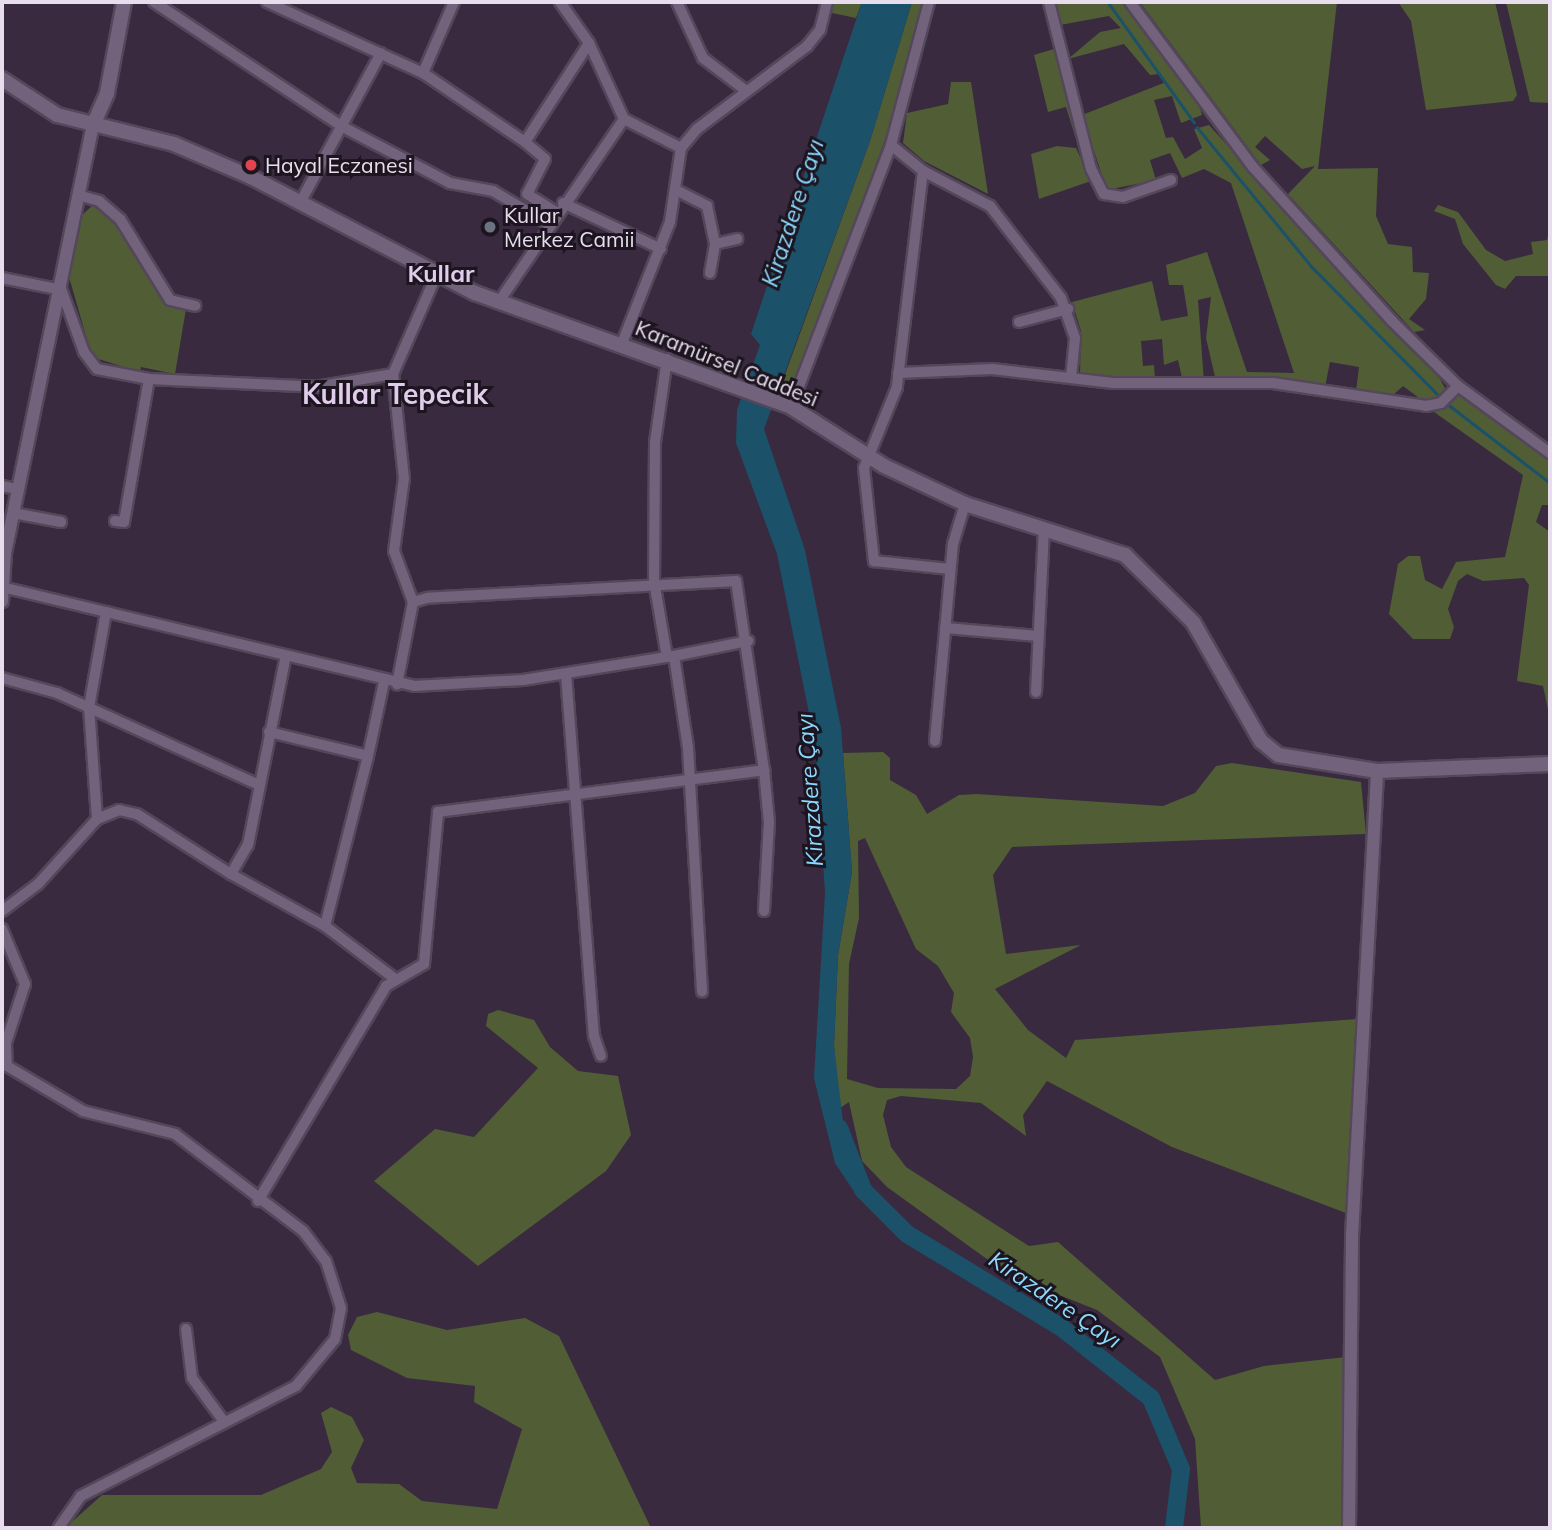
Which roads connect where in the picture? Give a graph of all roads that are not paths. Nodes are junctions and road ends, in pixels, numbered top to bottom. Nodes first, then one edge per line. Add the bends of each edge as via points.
1 (124, 2) edge
2 (154, 2) edge
3 (267, 2) edge
4 (454, 2) edge
5 (560, 2) edge
6 (677, 2) edge
7 (827, 2) edge
8 (929, 2) edge
9 (1049, 2) edge
10 (1130, 2) edge
11 (589, 43) junction
12 (381, 53) junction
13 (423, 73) junction
14 (2, 79) edge
15 (745, 90) junction
16 (624, 119) junction
17 (93, 125) junction
18 (341, 126) junction
19 (525, 142) junction
20 (891, 145) junction
21 (681, 148) junction
22 (923, 171) junction
23 (1171, 180) dead end
24 (678, 191) junction
25 (78, 195) junction
26 (300, 201) junction
27 (559, 208) junction
28 (547, 223) junction
29 (737, 239) dead end
30 (715, 244) junction
31 (661, 249) junction
32 (710, 273) dead end
33 (437, 274) junction
34 (2, 278) edge
35 (58, 285) junction
36 (498, 303) junction
37 (195, 306) dead end
38 (1068, 309) junction
39 (1019, 323) dead end
40 (622, 343) junction
41 (667, 359) junction
42 (898, 373) junction
43 (393, 374) junction
44 (1071, 378) junction
45 (149, 379) junction
46 (1454, 390) junction
47 (791, 407) junction
48 (1550, 453) edge
49 (866, 454) junction
50 (2, 486) edge
51 (18, 489) junction
52 (965, 504) junction
53 (13, 513) junction
54 (115, 521) dead end
55 (61, 522) dead end
56 (1044, 530) junction
57 (950, 569) junction
58 (654, 581) junction
59 (2, 587) edge
60 (2, 601) edge
61 (413, 602) junction
62 (106, 612) junction
63 (945, 628) junction
64 (1039, 636) junction
65 (748, 641) junction
66 (671, 657) junction
67 (285, 659) junction
68 (566, 674) junction
69 (2, 678) edge
70 (384, 682) junction
71 (397, 684) junction
72 (1036, 692) dead end
73 (89, 707) junction
74 (269, 732) junction
75 (935, 741) dead end
76 (368, 756) junction
77 (1550, 764) edge
78 (764, 770) junction
79 (1377, 771) junction
80 (691, 781) junction
81 (259, 785) junction
82 (574, 796) junction
83 (97, 819) junction
84 (230, 874) junction
85 (2, 911) edge
86 (764, 911) dead end
87 (325, 926) junction
88 (2, 929) edge
89 (395, 979) junction
90 (702, 992) dead end
91 (601, 1056) dead end
92 (258, 1201) junction
93 (186, 1329) dead end
94 (222, 1419) junction
95 (59, 1528) edge
96 (1349, 1528) edge

1 - 17 main road via 107,93
2 - 18 street
3 - 12 street
4 - 13 street
5 - 11 street
6 - 15 street via 703,58
7 - 15 street via 816,37
8 - 20 street
9 - 23 street via 1091,169 1104,194 1123,197
10 - 46 street via 1253,167
11 - 16 street
11 - 19 street
12 - 13 street
12 - 18 street
13 - 19 street
14 - 17 main road, Karamürsel Caddesi via 42,108
15 - 21 street
16 - 21 street
16 - 27 street
17 - 25 street
17 - 26 main road, Karamürsel Caddesi via 204,155
18 - 26 street
18 - 28 street via 450,183 493,191
19 - 27 street via 545,159 527,194
20 - 22 street
20 - 47 street
21 - 24 street
22 - 38 street via 990,206
22 - 42 street
24 - 30 street via 707,206
24 - 31 street
25 - 35 street
25 - 37 street via 99,201 120,219 170,300
26 - 33 main road, Karamürsel Caddesi
27 - 28 street
27 - 31 street
28 - 36 street
29 - 30 street
30 - 32 street
31 - 40 street
33 - 36 main road, Karamürsel Caddesi
33 - 43 street
34 - 35 street
35 - 45 street via 92,366
35 - 51 street
36 - 40 main road, Karamürsel Caddesi
38 - 39 street
38 - 44 street via 1075,338
40 - 41 main road, Karamürsel Caddesi
41 - 47 main road, Karamürsel Caddesi
41 - 58 street via 654,442
42 - 44 street via 992,369
42 - 49 street via 893,401
43 - 45 street via 365,383 293,387
43 - 61 street via 404,478 394,551
44 - 46 street via 1201,386 1273,383 1416,406 1441,403
45 - 54 street via 124,522
46 - 48 street
47 - 49 main road, Karamürsel Caddesi
49 - 52 main road, Karamürsel Caddesi
49 - 57 street via 874,561
50 - 51 street
51 - 53 street
52 - 56 main road, Karamürsel Caddesi
52 - 57 street
53 - 55 street
53 - 59 street
56 - 64 street
56 - 79 main road, Karamürsel Caddesi via 1125,555 1164,587 1212,650 1267,748 1293,760
57 - 63 street
58 - 61 street
58 - 65 street via 736,581
58 - 66 street
59 - 60 street
59 - 62 street
61 - 71 street
62 - 67 street
62 - 73 street
63 - 64 street
63 - 75 street
64 - 72 street
65 - 66 street
65 - 78 street
66 - 68 street
66 - 80 street
67 - 70 street
67 - 74 street
68 - 71 street via 489,684
68 - 82 street
69 - 73 street
70 - 71 street
70 - 76 street
73 - 81 street
73 - 83 street
74 - 76 street
74 - 81 street
76 - 87 street
77 - 79 main road, Karamürsel Caddesi
78 - 80 street
78 - 86 street via 769,810
79 - 96 street via 1352,1236
80 - 82 street
80 - 90 street
81 - 84 street via 245,855
82 - 89 street via 436,814 424,964
82 - 91 street
83 - 84 street via 119,810 137,814
83 - 85 street via 38,884
84 - 87 street
87 - 89 street
88 - 92 street via 25,984 4,1051 9,1069 83,1111 166,1128
89 - 92 street
92 - 94 street via 291,1222 319,1251 337,1285 341,1319 335,1339 296,1385
93 - 94 street via 192,1378
94 - 95 street via 81,1496

